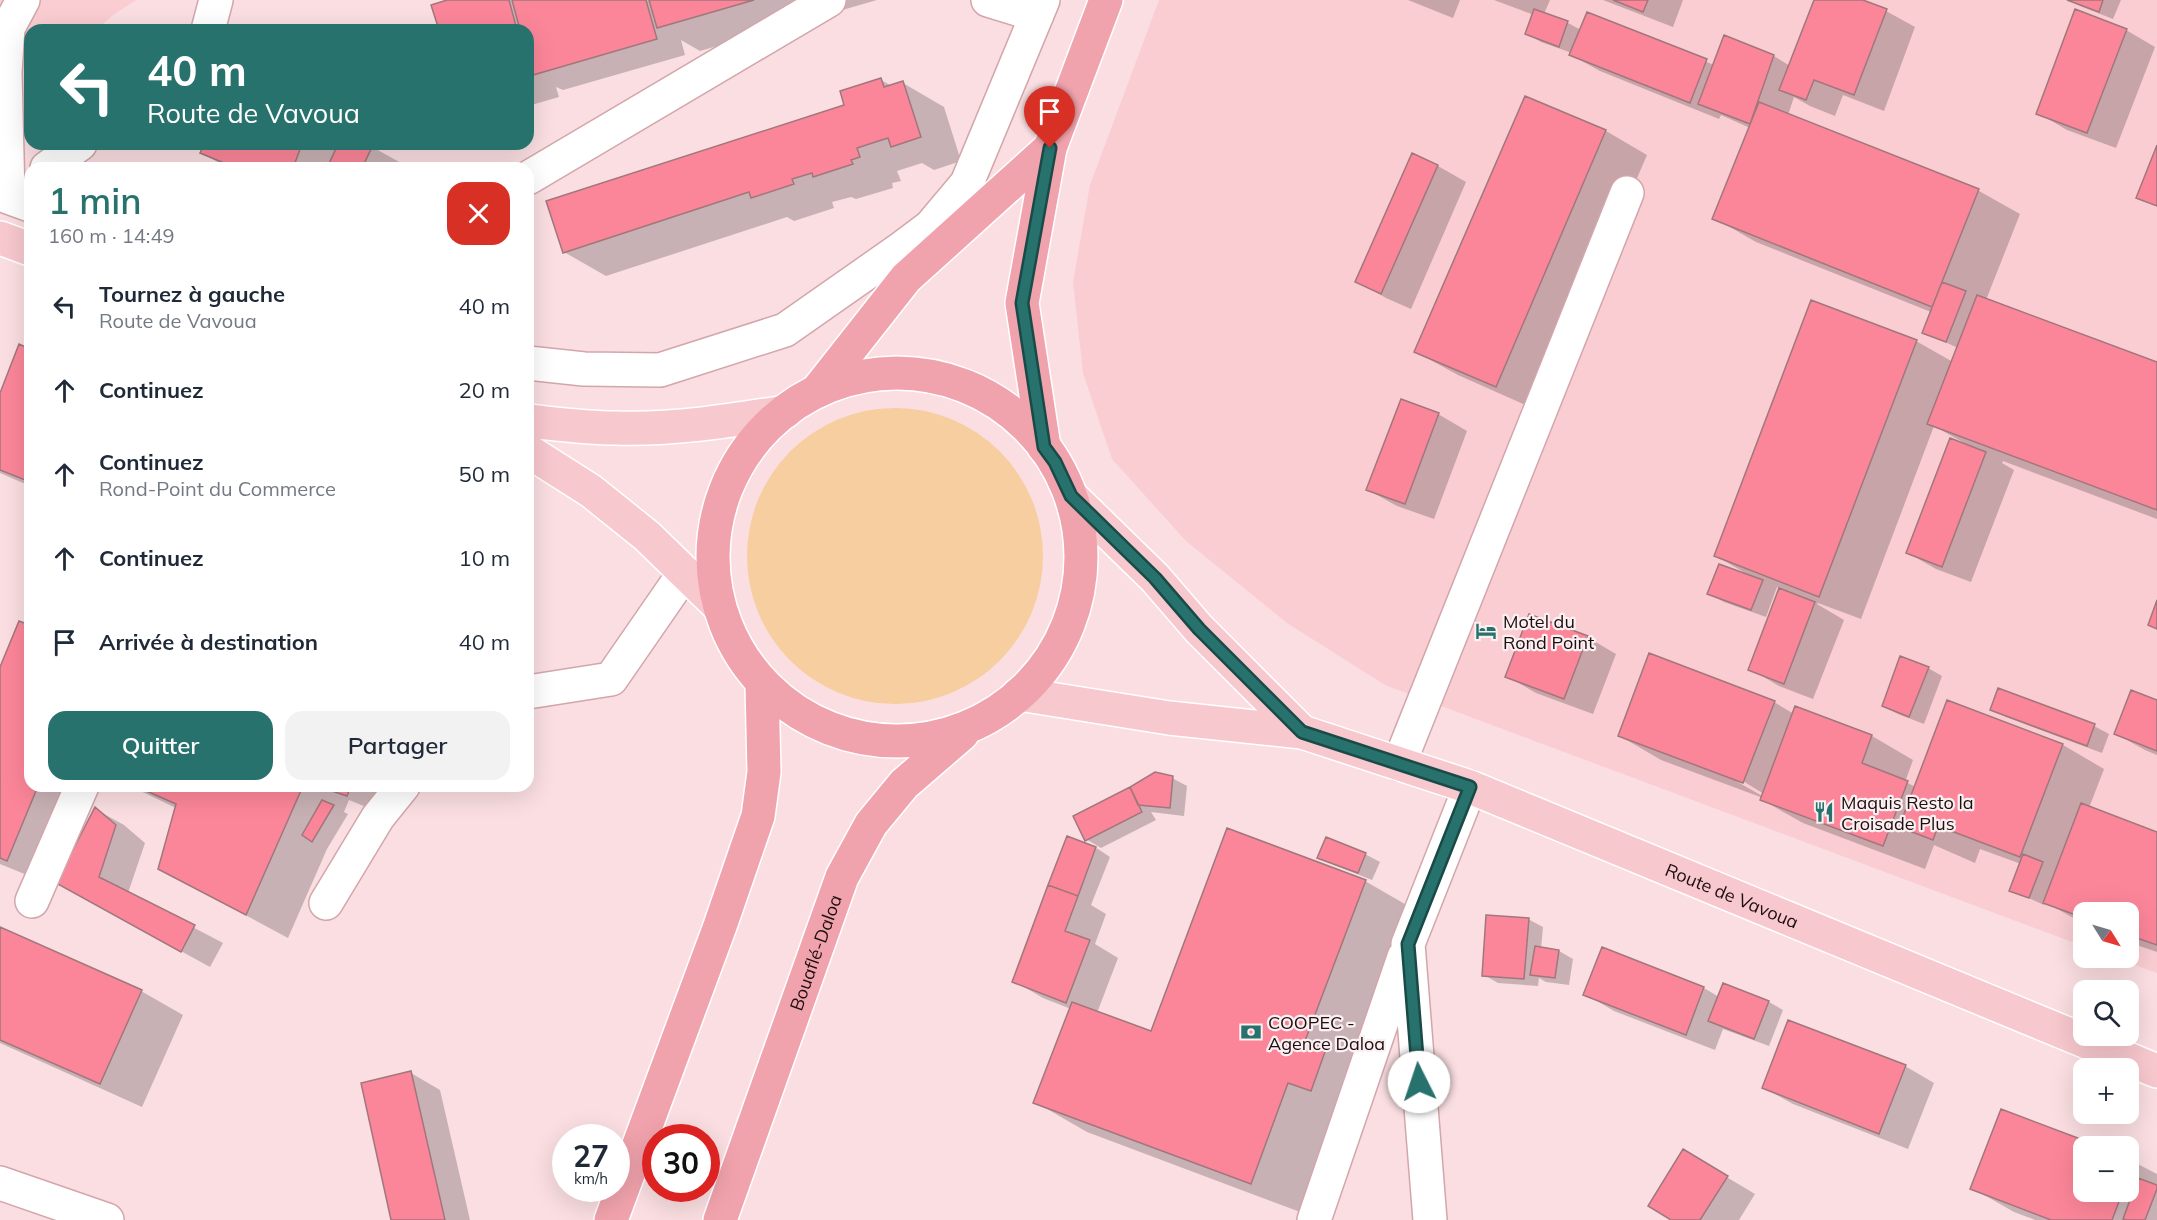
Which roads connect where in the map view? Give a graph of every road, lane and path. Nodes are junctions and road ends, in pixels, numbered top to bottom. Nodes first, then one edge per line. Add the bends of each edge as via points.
1 (23, 0) edge
2 (216, 0) edge
3 (829, 0) edge
4 (988, 0) edge
5 (1106, 0) edge
6 (1040, 8) edge
7 (210, 24) edge
8 (1050, 148) junction
9 (72, 150) edge
10 (55, 162) edge
11 (534, 174) edge
12 (1627, 194) dead end
13 (17, 198) edge
14 (0, 238) edge
15 (24, 247) edge
16 (534, 364) edge
17 (817, 392) junction
18 (785, 412) junction
19 (534, 422) edge
20 (1044, 447) junction
21 (534, 455) edge
22 (1071, 496) junction
23 (685, 572) junction
24 (719, 606) junction
25 (762, 684) junction
26 (534, 691) edge
27 (1019, 694) junction
28 (973, 724) junction
29 (1302, 732) junction
30 (1399, 764) junction
31 (1470, 787) junction
32 (79, 792) edge
33 (399, 792) edge
34 (32, 902) dead end
35 (326, 903) dead end
36 (1408, 944) junction
37 (2157, 1071) edge
38 (0, 1183) edge
39 (107, 1220) edge
40 (611, 1220) edge
41 (720, 1220) edge
42 (1314, 1220) edge
43 (1430, 1220) edge

1 - 13 street via 8,28 5,72
2 - 7 street
3 - 11 street
4 - 6 street
5 - 8 highway
6 - 16 street via 968,183 930,227 795,323 785,330 660,370
8 - 17 highway via 906,278
8 - 20 highway via 1022,303
9 - 10 street
12 - 30 street
14 - 15 main road
17 - 18 highway
17 - 20 highway via 851,379 887,373 923,375 958,383 991,399 1020,420
18 - 19 main road via 715,424 615,429
18 - 24 highway via 754,442 731,479 717,520 713,563
20 - 22 highway
21 - 23 main road via 591,491
22 - 27 highway via 1079,533 1080,569 1073,606 1060,641
22 - 29 main road
23 - 24 main road
23 - 26 street via 611,679
24 - 25 highway via 735,648
25 - 28 highway via 790,709 823,727 859,739 897,742 934,738
25 - 40 highway via 764,772 758,816
27 - 28 highway
27 - 29 main road via 1169,718
28 - 41 highway, Bouaflé-Daloa via 904,784 871,824 842,877
29 - 30 main road, Route de Vavoua
30 - 31 main road, Route de Vavoua
31 - 36 street
31 - 37 main road, Route de Vavoua
32 - 34 street
33 - 35 street via 378,817
36 - 42 street
36 - 43 street
38 - 39 street

